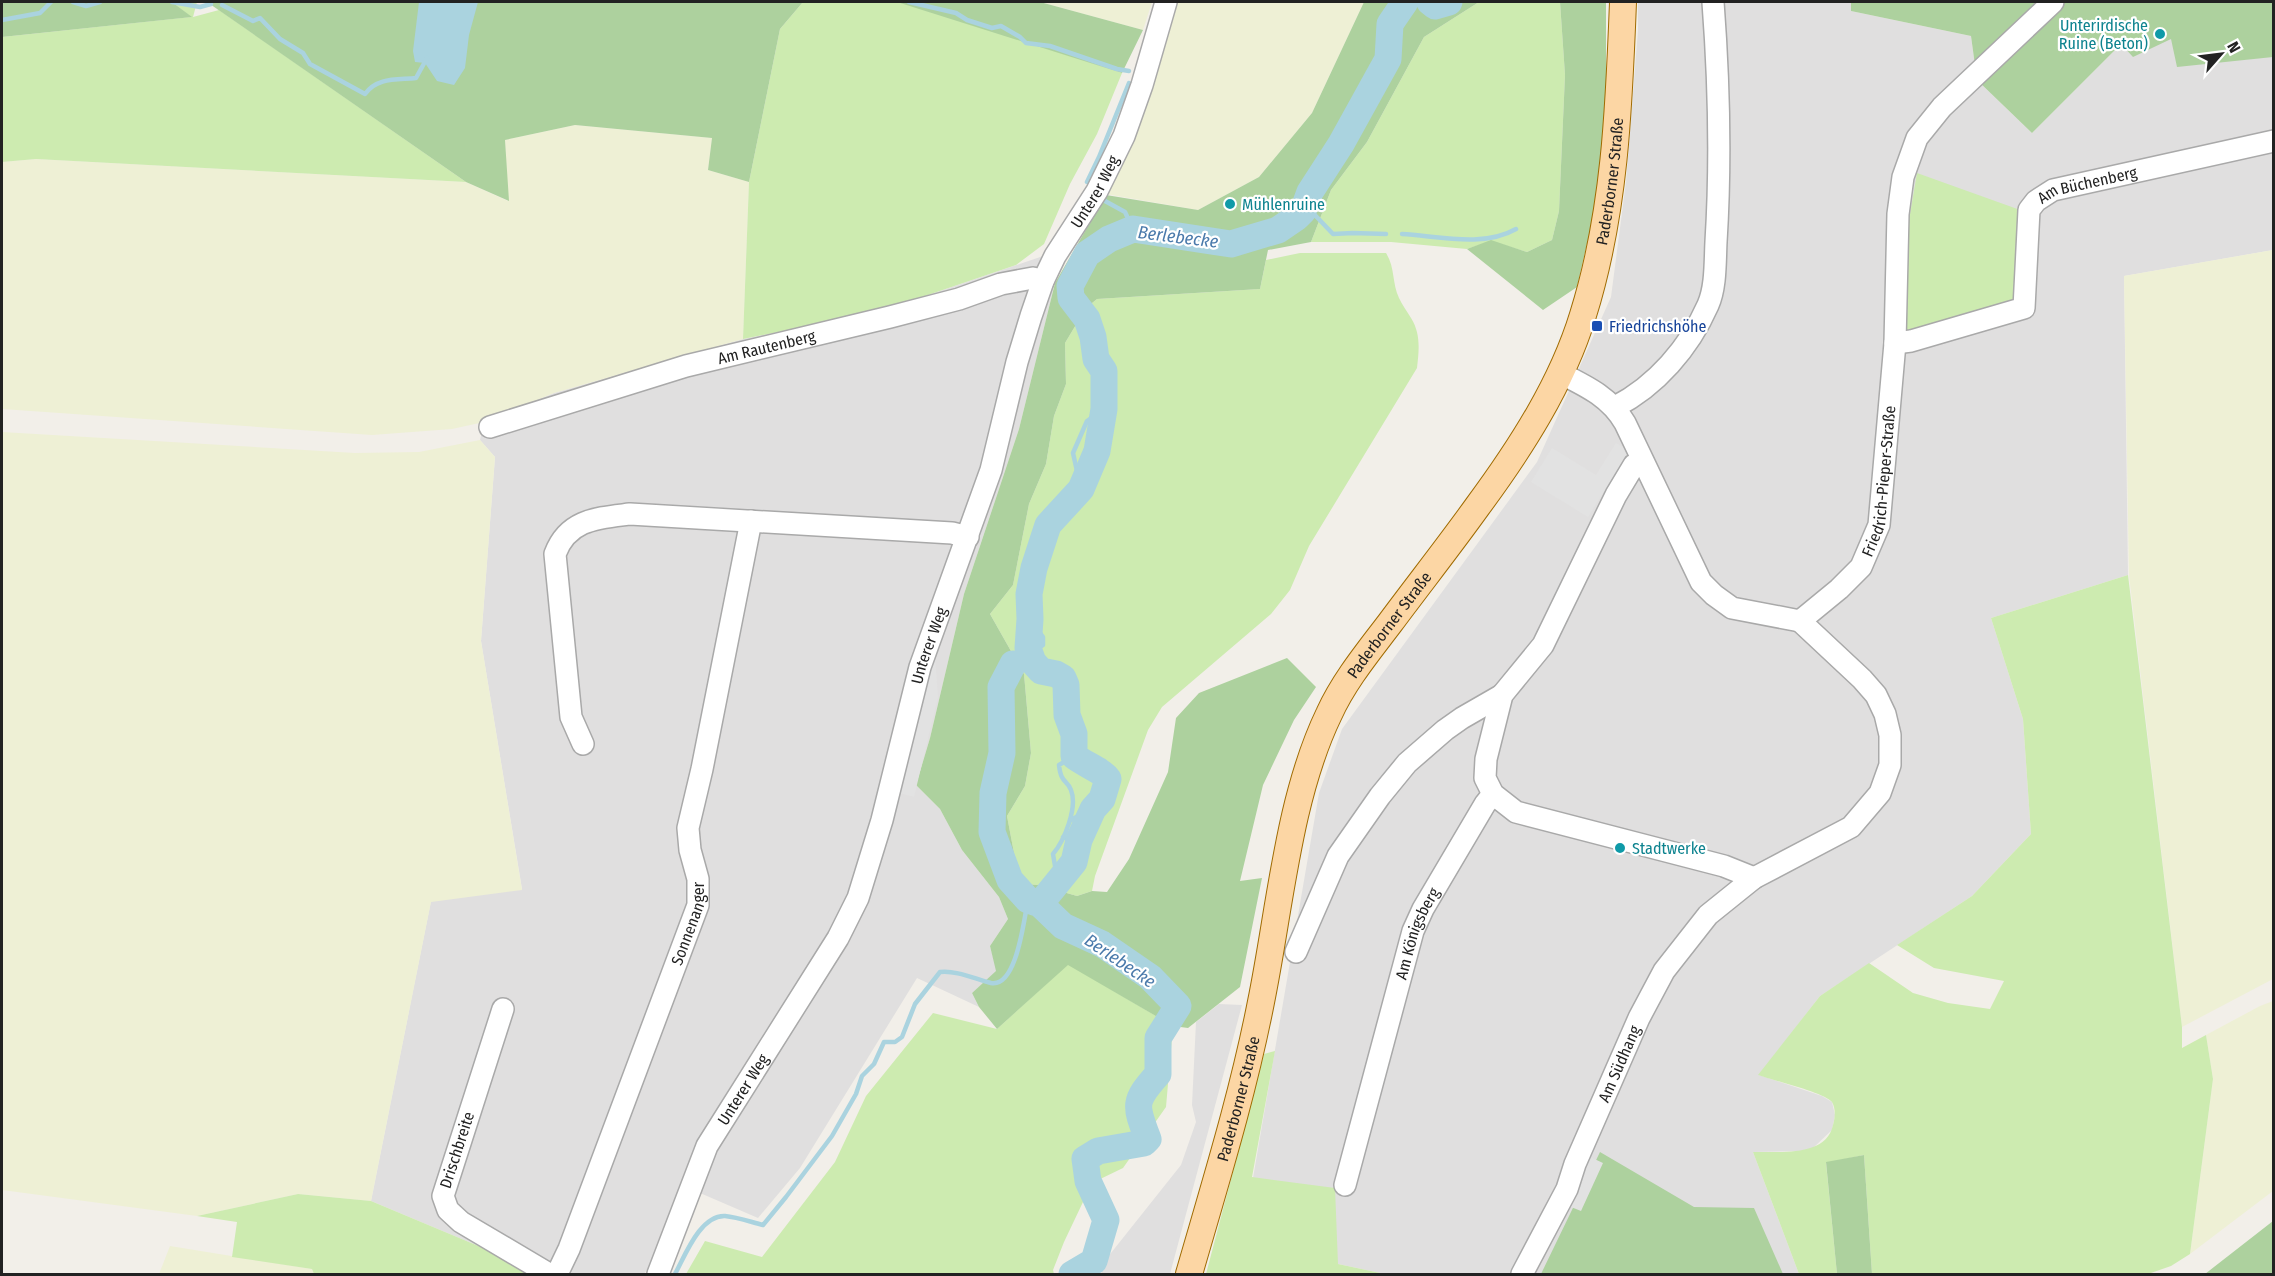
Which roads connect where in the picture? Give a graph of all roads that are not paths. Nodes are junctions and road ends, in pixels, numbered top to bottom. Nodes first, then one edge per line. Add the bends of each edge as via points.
1 (1166, 2) edge
2 (1623, 2) edge
3 (1713, 2) edge
4 (2053, 2) edge
5 (2274, 141) edge
6 (1043, 281) junction
7 (1895, 343) junction
8 (1560, 373) junction
9 (1615, 407) junction
10 (490, 427) dead end
11 (1643, 462) junction
12 (750, 520) junction
13 (968, 537) junction
14 (1800, 621) junction
15 (1502, 695) junction
16 (583, 744) dead end
17 (1494, 795) junction
18 (1754, 878) junction
19 (1296, 952) dead end
20 (502, 1009) dead end
21 (1345, 1185) dead end
22 (549, 1275) edge
23 (557, 1275) edge
24 (658, 1275) edge
25 (1189, 1275) edge
26 (1522, 1275) edge

1 - 6 street, Unterer Weg via 1124,136 1098,191
2 - 8 main road, Paderborner Straße via 1616,154 1603,240 1583,315
3 - 9 street via 1718,76 1717,213 1709,303 1686,343 1658,377 1637,396
4 - 7 street, Friedrich-Pieper-Straße via 1942,107 1917,138 1903,177 1898,214
5 - 7 street, Am Büchenberg via 2053,190 2029,210 2024,308
6 - 10 street, Am Rautenberg via 1033,278 1001,284 890,317 686,366
6 - 13 street, Unterer Weg via 1017,362 991,470
7 - 14 street, Friedrich-Pieper-Straße via 1879,525 1861,567
8 - 9 street
8 - 25 main road, Paderborner Straße via 1510,459 1353,671 1329,713 1302,786 1251,1052
9 - 11 street
11 - 14 street via 1701,582 1714,596 1732,608
11 - 15 street via 1634,465 1620,488 1543,645
12 - 13 street
12 - 16 street via 630,514 588,522 567,532 555,554 571,717
12 - 23 street, Sonnenanger via 688,828 698,879 698,905
13 - 24 street, Unterer Weg via 920,667 858,898 838,938 707,1146
14 - 18 street, Am Südhang via 1876,695 1890,735 1890,765 1880,793 1851,826
15 - 17 street via 1486,759 1485,778
15 - 19 street via 1445,730 1407,763 1380,796 1338,856
17 - 18 street via 1516,812 1724,866
17 - 21 street, Am Königsberg via 1479,814 1413,931
18 - 26 street, Am Südhang via 1708,915 1664,970 1638,1018 1567,1189
20 - 22 street, Drischbreite via 443,1196 448,1210 461,1222

